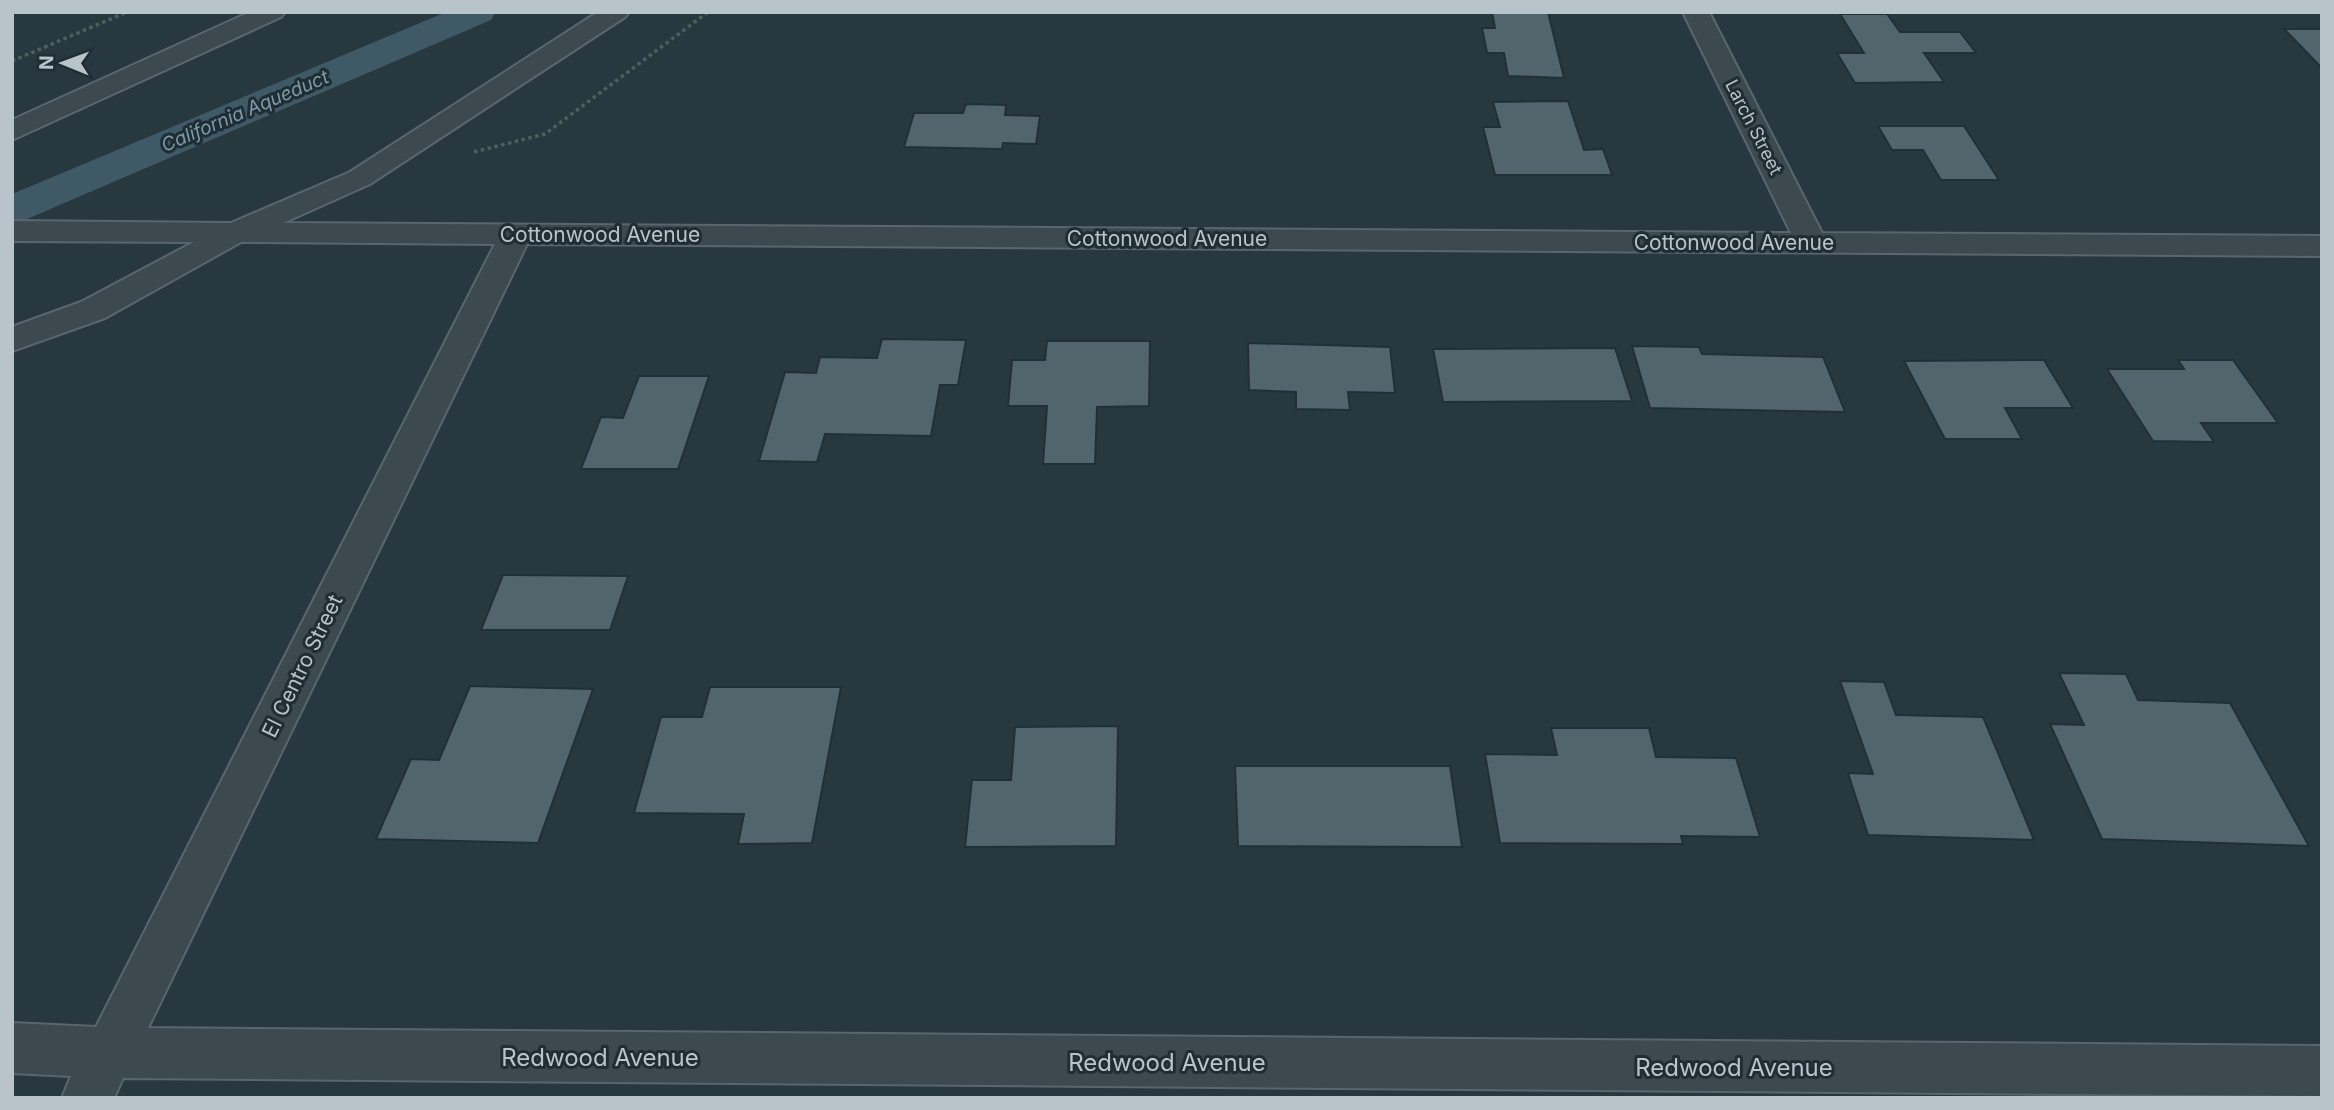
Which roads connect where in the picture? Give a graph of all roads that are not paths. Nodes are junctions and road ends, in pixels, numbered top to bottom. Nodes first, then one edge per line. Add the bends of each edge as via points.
1 (272, 12) edge
2 (616, 12) edge
3 (1696, 12) edge
4 (12, 131) edge
5 (12, 230) edge
6 (236, 232) junction
7 (516, 234) junction
8 (1812, 243) junction
9 (2322, 246) edge
10 (12, 340) edge
11 (12, 1048) edge
12 (108, 1053) junction
13 (2322, 1071) edge
14 (86, 1098) edge

1 - 4 street
2 - 6 street via 360,178
3 - 8 street, Larch Street
5 - 6 street, Cottonwood Avenue
6 - 7 street, Cottonwood Avenue
6 - 10 street via 93,310
7 - 8 street, Cottonwood Avenue
7 - 12 street, El Centro Street
8 - 9 street, Cottonwood Avenue
11 - 12 street, Redwood Avenue
12 - 13 street, Redwood Avenue
12 - 14 street, El Centro Street

